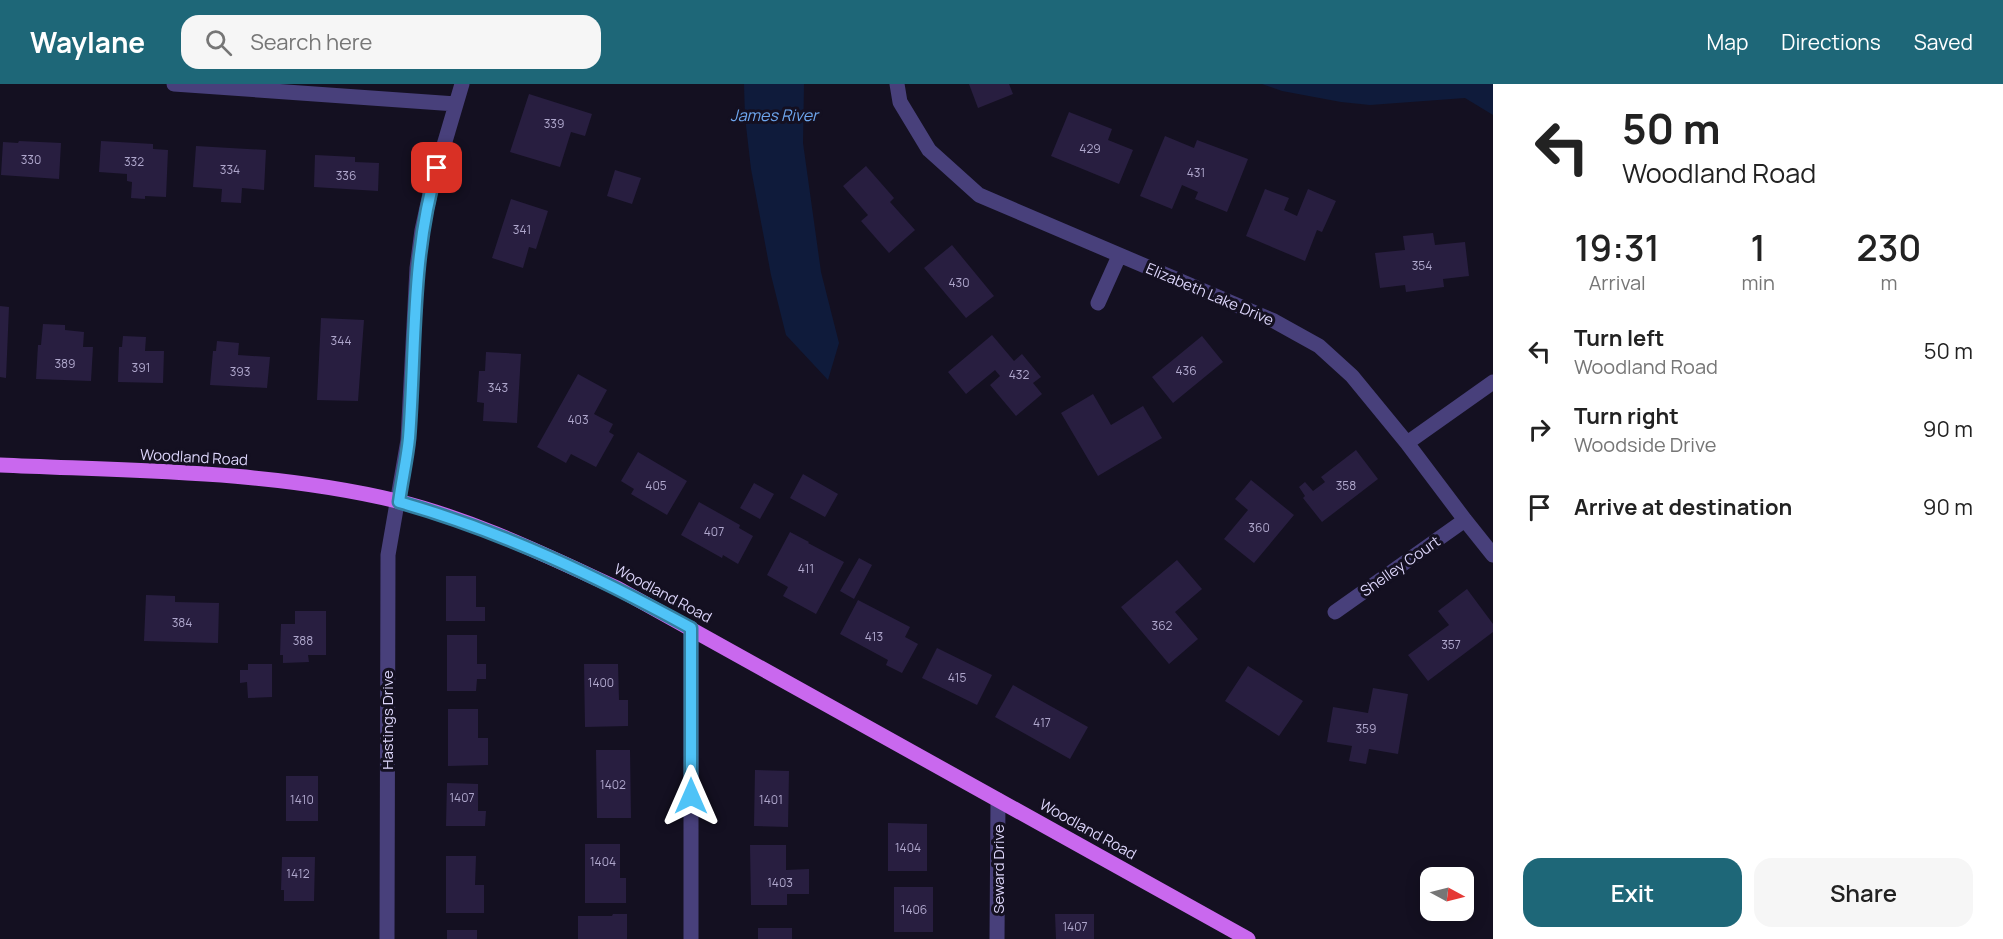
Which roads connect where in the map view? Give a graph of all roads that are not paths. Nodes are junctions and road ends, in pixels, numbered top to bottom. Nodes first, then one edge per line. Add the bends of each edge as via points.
1 (174, 84) edge
2 (462, 84) edge
3 (897, 84) edge
4 (456, 104) junction
5 (1119, 256) junction
6 (1098, 303) dead end
7 (1493, 382) edge
8 (1407, 443) junction
9 (0, 465) edge
10 (399, 502) junction
11 (1465, 520) junction
12 (1493, 555) edge
13 (1335, 612) dead end
14 (691, 628) junction
15 (998, 800) junction
16 (387, 939) edge
17 (691, 939) edge
18 (997, 939) edge
19 (1248, 939) edge

1 - 4 street
2 - 4 street, Hastings Drive
3 - 5 street, Elizabeth Lake Drive via 900,102 929,150 979,195
4 - 10 street, Hastings Drive via 422,230 408,440
5 - 6 street
5 - 8 street, Elizabeth Lake Drive via 1274,321 1319,346 1352,376
7 - 8 street
8 - 11 street, Elizabeth Lake Drive
9 - 10 main road, Woodland Road via 267,479
10 - 14 main road, Woodland Road via 509,538 617,588
10 - 16 street, Hastings Drive via 388,555
11 - 12 street, Elizabeth Lake Drive
11 - 13 street, Shelley Court
14 - 15 main road, Woodland Road
14 - 17 street
15 - 18 street, Seward Drive
15 - 19 main road, Woodland Road

